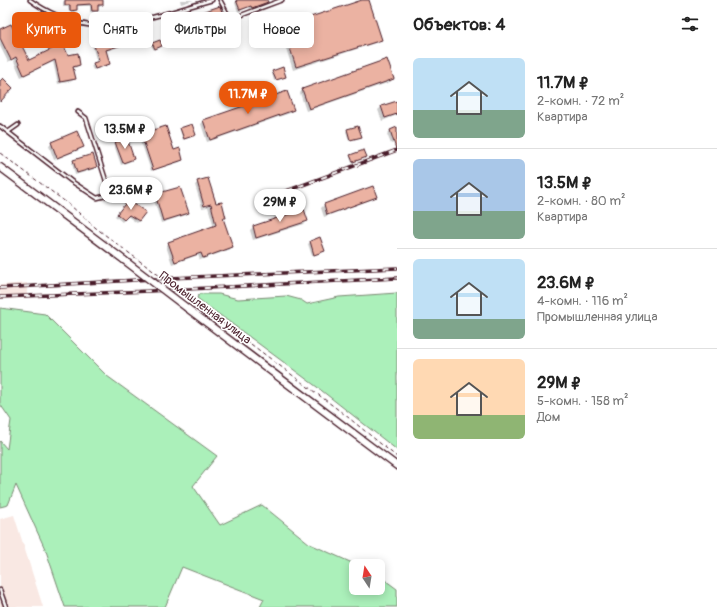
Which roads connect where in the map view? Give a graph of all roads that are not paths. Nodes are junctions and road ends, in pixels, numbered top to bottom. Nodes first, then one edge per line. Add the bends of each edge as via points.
1 (30, 0) edge
2 (212, 0) edge
3 (220, 0) edge
4 (282, 0) edge
5 (78, 112) dead end
6 (18, 125) dead end
7 (0, 126) edge
8 (8, 132) junction
9 (0, 167) edge
10 (397, 466) edge
11 (0, 590) edge
12 (6, 607) edge

1 - 2 lane via 70,21 89,25 115,25 148,19
3 - 4 lane via 232,17
5 - 8 lane via 86,118 108,187 105,196 98,198 71,181
6 - 8 lane
7 - 8 lane
9 - 10 street, Промышленная улица, bridge
11 - 12 lane

